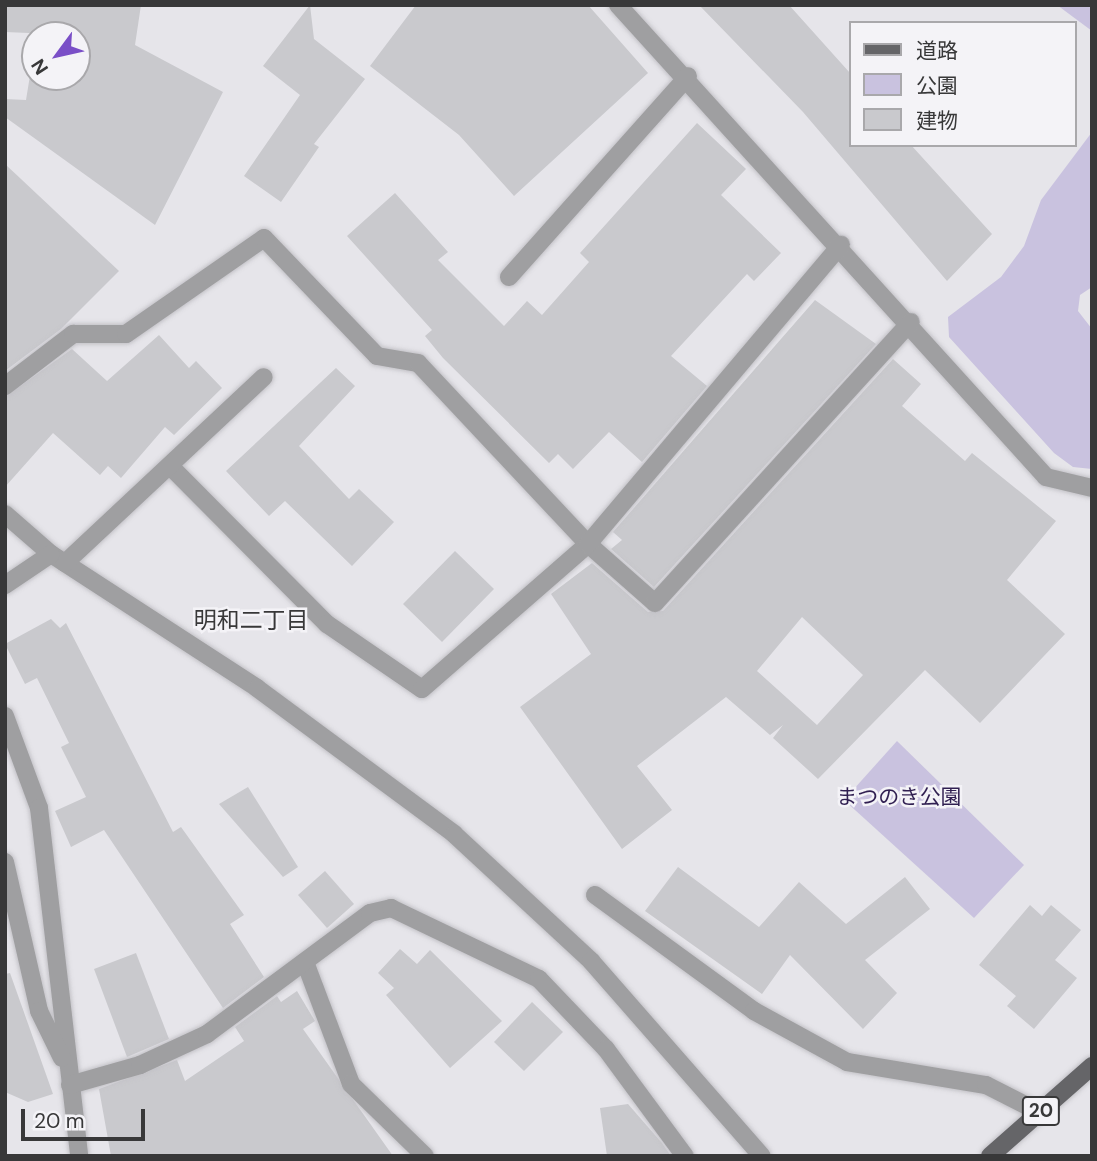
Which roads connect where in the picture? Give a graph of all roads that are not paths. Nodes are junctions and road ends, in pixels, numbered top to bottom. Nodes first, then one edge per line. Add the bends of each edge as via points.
1 (618, 5) edge
2 (688, 76) junction
3 (841, 244) junction
4 (509, 277) dead end
5 (911, 322) junction
6 (264, 377) dead end
7 (5, 386) edge
8 (170, 466) junction
9 (1092, 488) edge
10 (5, 514) edge
11 (588, 544) junction
12 (58, 559) junction
13 (5, 585) edge
14 (5, 716) edge
15 (5, 862) edge
16 (595, 895) dead end
17 (305, 962) junction
18 (1092, 1066) edge
19 (69, 1078) junction
20 (1039, 1112) junction
21 (78, 1155) edge
22 (425, 1156) edge
23 (685, 1156) edge
24 (762, 1156) edge
25 (990, 1156) edge

1 - 2 street
2 - 3 street
2 - 4 street
3 - 5 street
3 - 11 street
5 - 9 street via 1046,477
5 - 11 street via 655,603
6 - 8 street
7 - 11 street via 73,334 126,334 264,238 377,356 418,363
8 - 11 street via 327,624 422,689
8 - 12 street
10 - 12 street
12 - 13 street
12 - 24 street via 257,688 454,834 591,961
14 - 19 street via 39,808
15 - 19 street via 39,1012
16 - 20 street via 754,1011 847,1062 986,1084
17 - 19 street via 207,1034 139,1065
17 - 22 street via 351,1084
17 - 23 street via 370,914 391,908 539,979 606,1049
18 - 20 main road, 20
19 - 21 street
20 - 25 main road, 20

